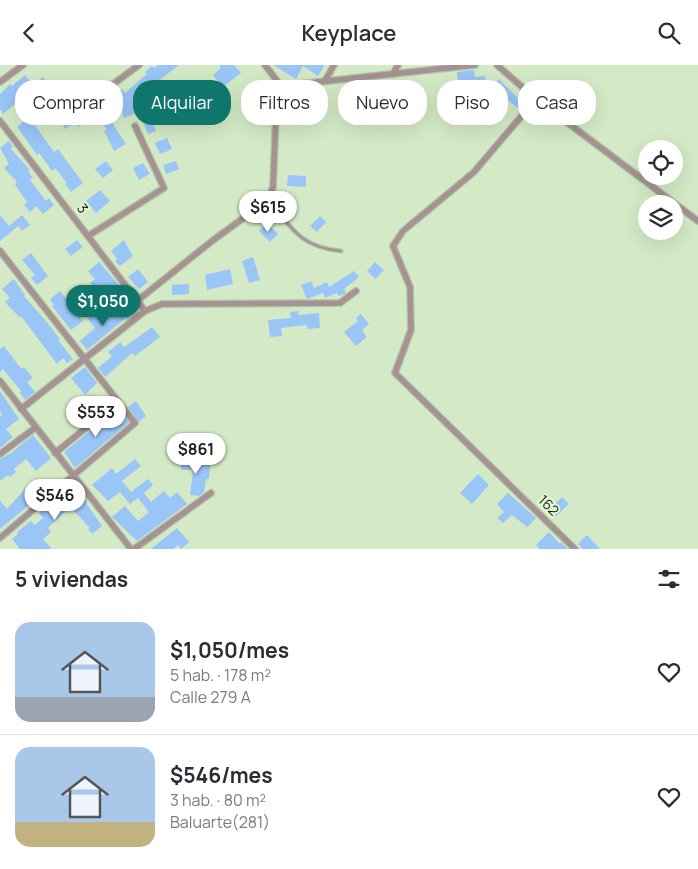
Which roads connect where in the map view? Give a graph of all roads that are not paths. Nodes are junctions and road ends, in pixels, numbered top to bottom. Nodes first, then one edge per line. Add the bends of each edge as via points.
1 (22, 65) edge
2 (139, 65) edge
3 (266, 65) edge
4 (334, 65) edge
5 (398, 65) edge
6 (475, 65) edge
7 (497, 65) edge
8 (393, 74) junction
9 (326, 79) junction
10 (119, 80) edge
11 (277, 80) edge
12 (318, 80) edge
13 (0, 82) edge
14 (518, 83) edge
15 (518, 120) edge
16 (0, 121) edge
17 (276, 125) edge
18 (571, 125) edge
19 (135, 126) dead end
20 (268, 200) junction
21 (698, 221) edge
22 (88, 236) junction
23 (0, 251) edge
24 (341, 251) dead end
25 (356, 291) dead end
26 (137, 301) junction
27 (145, 311) junction
28 (85, 359) junction
29 (0, 381) edge
30 (118, 402) junction
31 (21, 409) junction
32 (35, 428) junction
33 (55, 453) junction
34 (0, 454) edge
35 (73, 475) junction
36 (211, 493) dead end
37 (0, 538) edge
38 (132, 549) edge
39 (575, 549) edge

1 - 13 street
2 - 10 street
3 - 11 street
4 - 9 street
5 - 8 street
6 - 8 street
7 - 14 street
8 - 9 street
9 - 12 street
15 - 39 street, 162 via 474,172 403,231 394,247 410,287 411,330 395,373
16 - 22 street, 3
17 - 20 street via 273,187
18 - 21 street
19 - 22 street via 164,188
20 - 24 lane via 303,240 321,248
20 - 26 street
22 - 26 street, 3
23 - 28 street
25 - 27 street via 340,303 162,304
26 - 27 street, 3
27 - 28 street
28 - 30 street
28 - 31 street
29 - 31 street
30 - 33 street
30 - 35 street via 135,423
31 - 32 street
32 - 33 street
32 - 34 street
33 - 35 street
35 - 37 street
35 - 38 street
36 - 38 street

